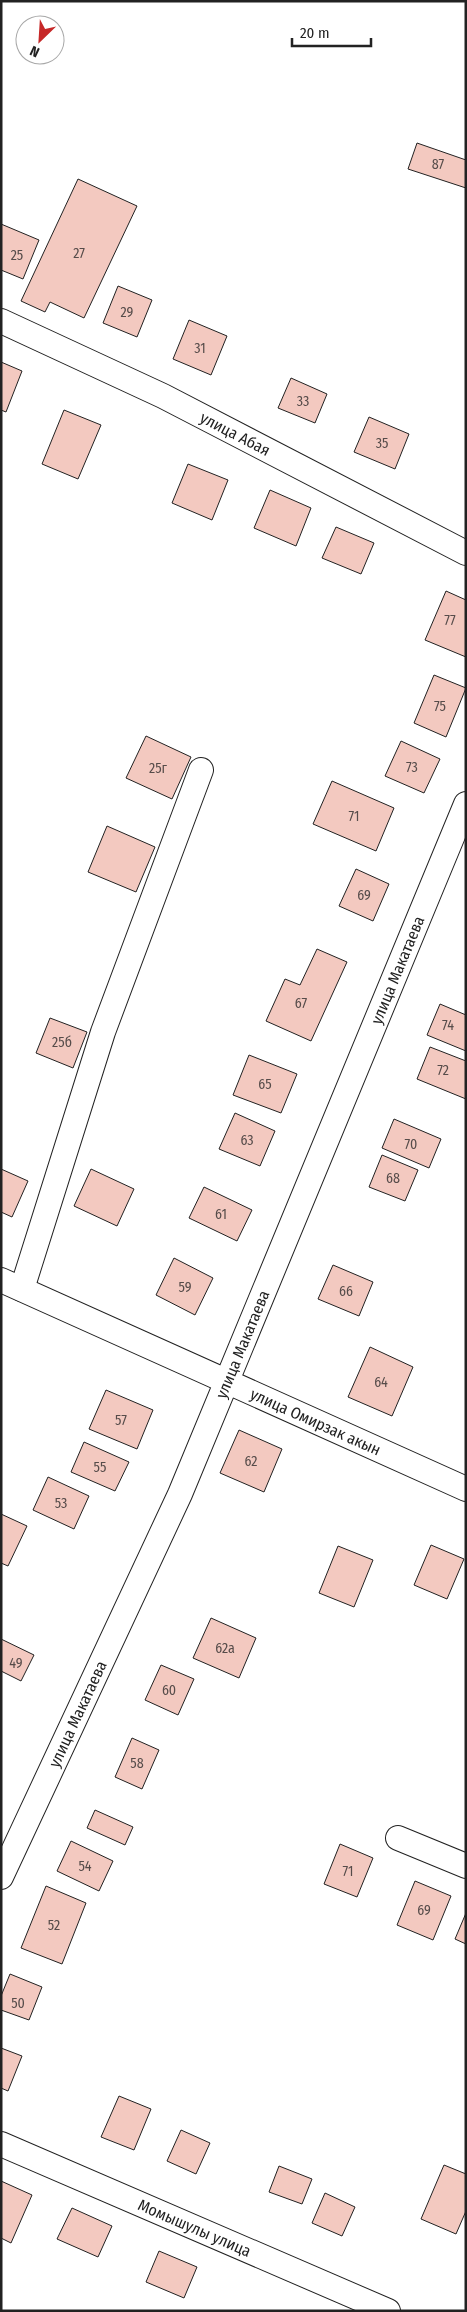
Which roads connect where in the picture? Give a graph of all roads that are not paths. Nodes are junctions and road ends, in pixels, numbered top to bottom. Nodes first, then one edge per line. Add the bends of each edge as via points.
1 (1, 320) edge
2 (466, 553) edge
3 (201, 770) dead end
4 (466, 804) edge
5 (12, 1284) edge
6 (227, 1381) junction
7 (466, 1489) edge
8 (398, 1838) dead end
9 (466, 1866) edge
10 (1, 1877) edge
11 (1, 2144) edge
12 (388, 2311) edge

1 - 2 street, улица Абая via 163,396
3 - 5 street
4 - 6 street, улица Макатаева
5 - 6 street, улица Омирзак акын
6 - 7 street, улица Омирзак акын
6 - 10 street, улица Макатаева via 180,1494
8 - 9 street
11 - 12 street, Момышулы улица

